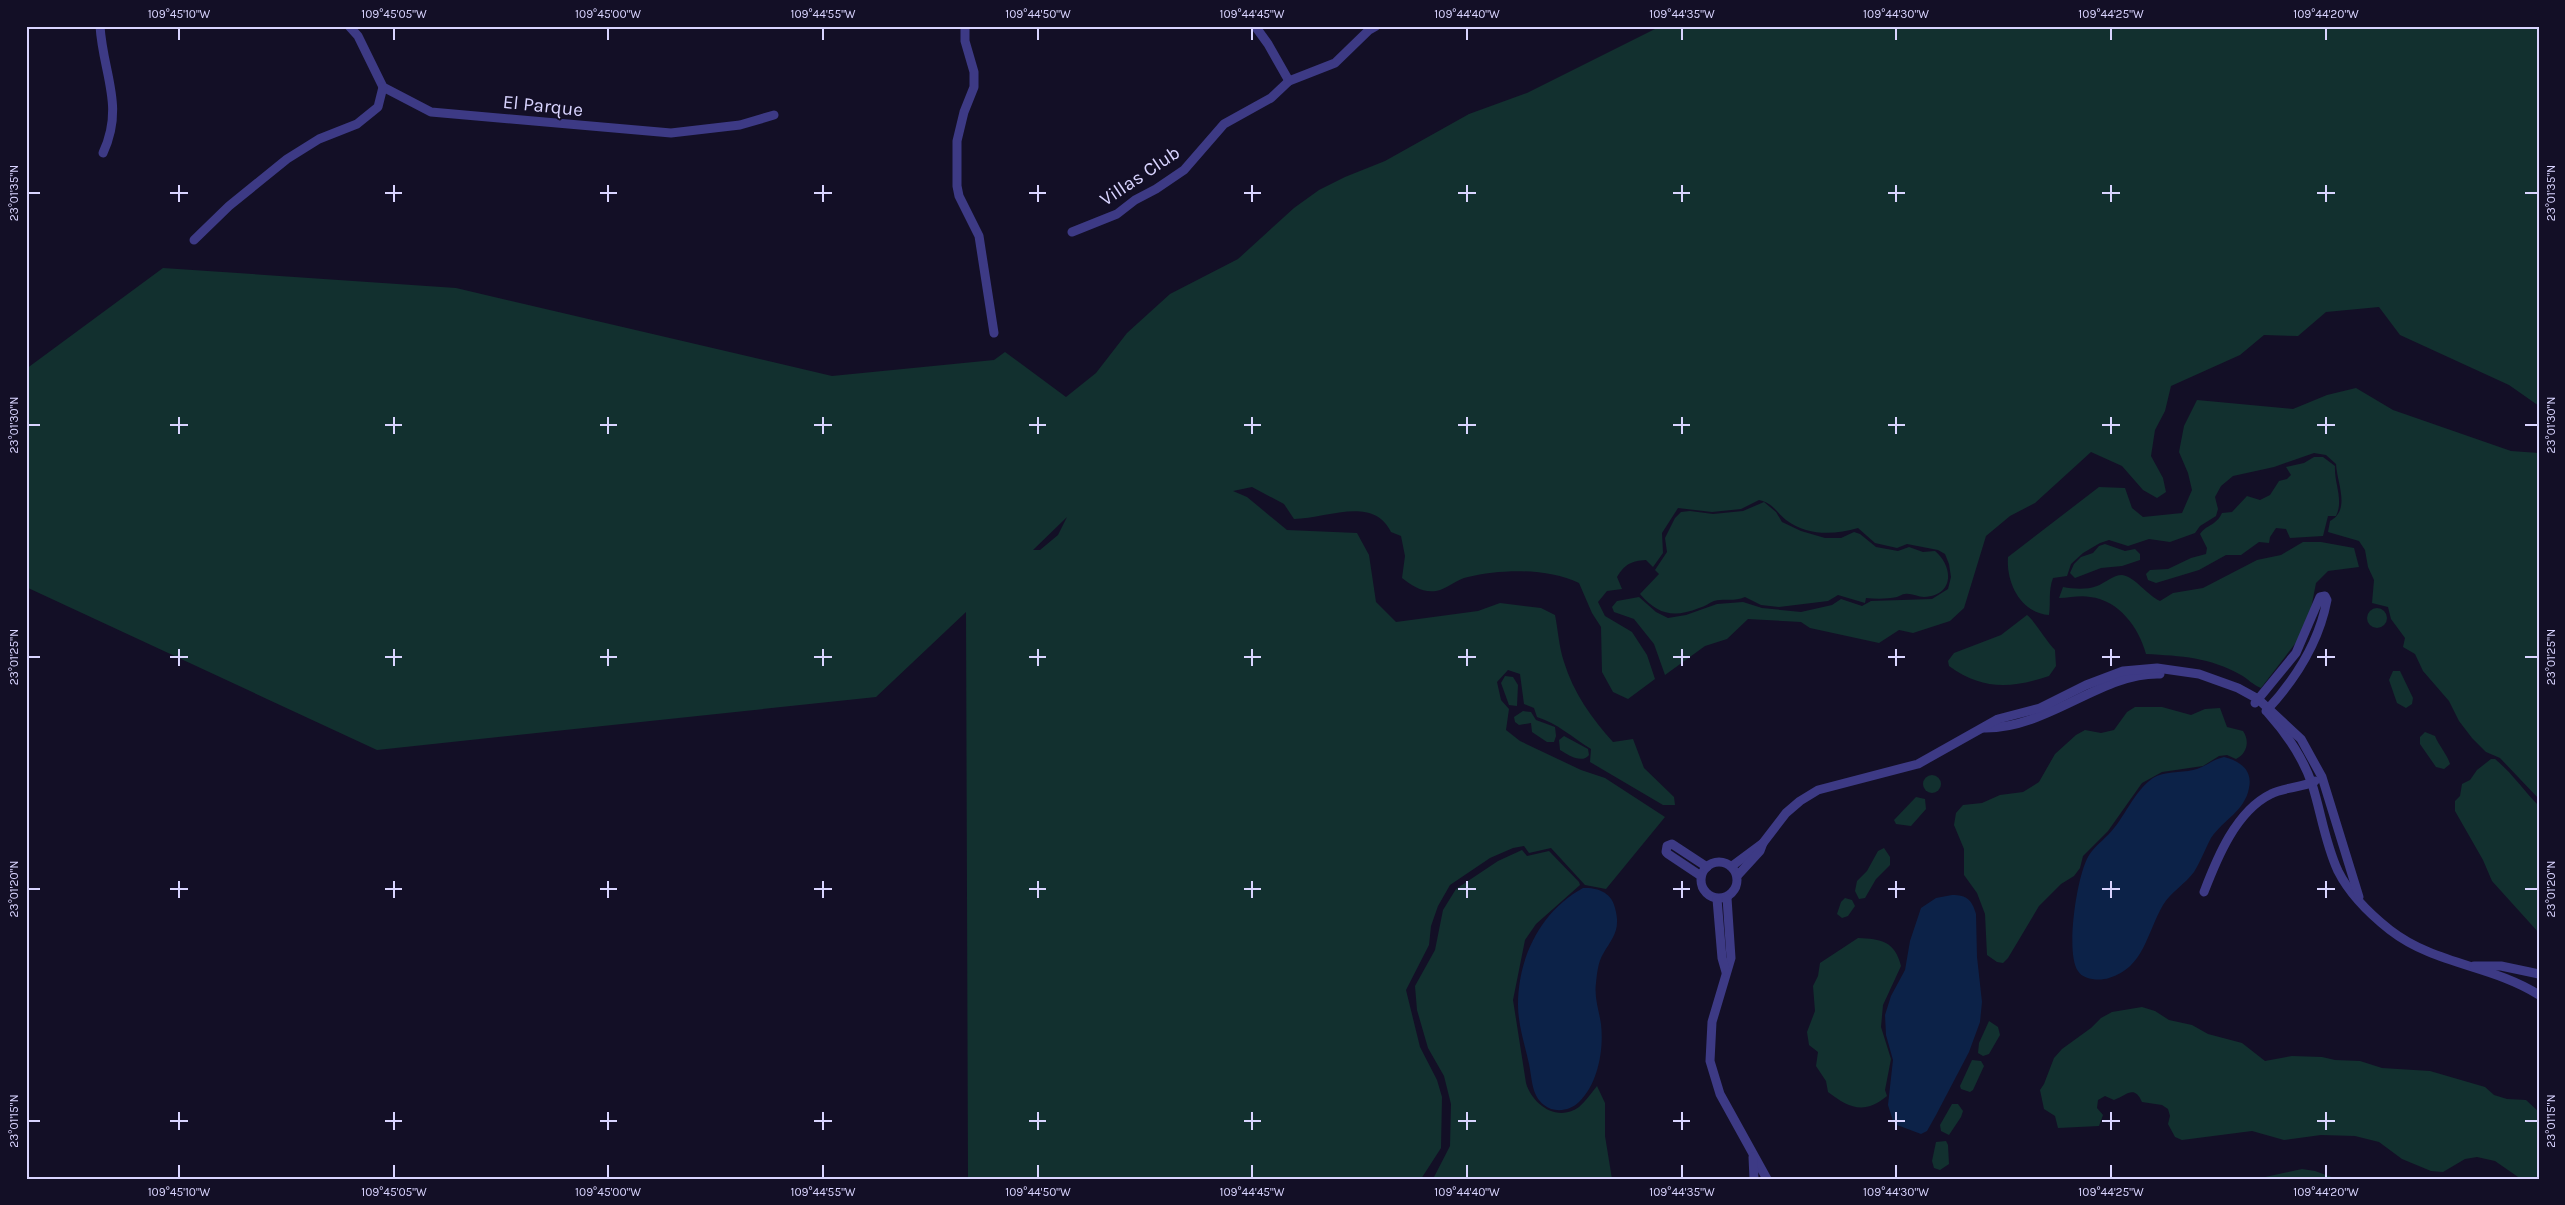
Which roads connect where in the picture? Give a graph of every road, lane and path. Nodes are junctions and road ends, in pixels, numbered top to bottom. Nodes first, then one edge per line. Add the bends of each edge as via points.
1 (100, 26) edge
2 (349, 26) edge
3 (965, 26) edge
4 (1255, 26) edge
5 (1376, 26) edge
6 (1289, 81) junction
7 (383, 87) junction
8 (774, 115) dead end
9 (103, 153) dead end
10 (1072, 232) dead end
11 (194, 240) dead end
12 (994, 333) dead end
13 (2300, 656) junction
14 (2256, 701) junction
15 (2268, 710) junction
16 (2322, 777) junction
17 (2311, 783) junction
18 (1763, 843) junction
19 (1732, 866) junction
20 (1707, 867) junction
21 (1738, 875) junction
22 (1701, 876) junction
23 (2204, 892) dead end
24 (2358, 897) junction
25 (1727, 898) junction
26 (1717, 899) junction
27 (2471, 966) junction
28 (1726, 972) junction
29 (2539, 974) edge
30 (2539, 995) edge
31 (1753, 1156) junction
32 (1754, 1179) edge
33 (1766, 1179) edge

1 - 9 street via 113,103 112,134
2 - 7 street via 358,36
3 - 12 street via 974,87 957,141 957,186 979,236
4 - 6 street
5 - 6 street, Villas Club via 1335,63
6 - 10 street, Villas Club via 1271,98 1224,124 1184,170 1117,214
7 - 8 street, El Parque via 432,112 625,130 698,131 740,125
7 - 11 street via 378,107 357,124 319,139 287,159 229,206
13 - 13 street via 2318,635 2327,600 2325,596 2320,597
13 - 14 street
13 - 15 street via 2290,682
14 - 15 street
14 - 18 street via 2212,681 2185,676 2150,674 2113,684 2044,716 1984,728 1918,764 1884,775 1828,786 1808,795 1786,813
15 - 16 street via 2301,739
15 - 17 street via 2292,744
16 - 17 street
16 - 24 street
17 - 23 street via 2272,793 2249,810 2219,857
17 - 24 street via 2338,870
18 - 19 street
18 - 21 street
19 - 20 street via 1719,862
19 - 21 street
20 - 22 street
20 - 22 street via 1672,844 1666,846 1668,854
21 - 25 street via 1735,890
22 - 26 street via 1705,892
24 - 27 street via 2376,918 2406,941 2439,958
25 - 26 street
25 - 28 street via 1731,958
26 - 28 street
27 - 29 street via 2501,966
27 - 30 street
28 - 31 street via 1712,1022 1710,1061 1720,1094
31 - 32 street
31 - 33 street

